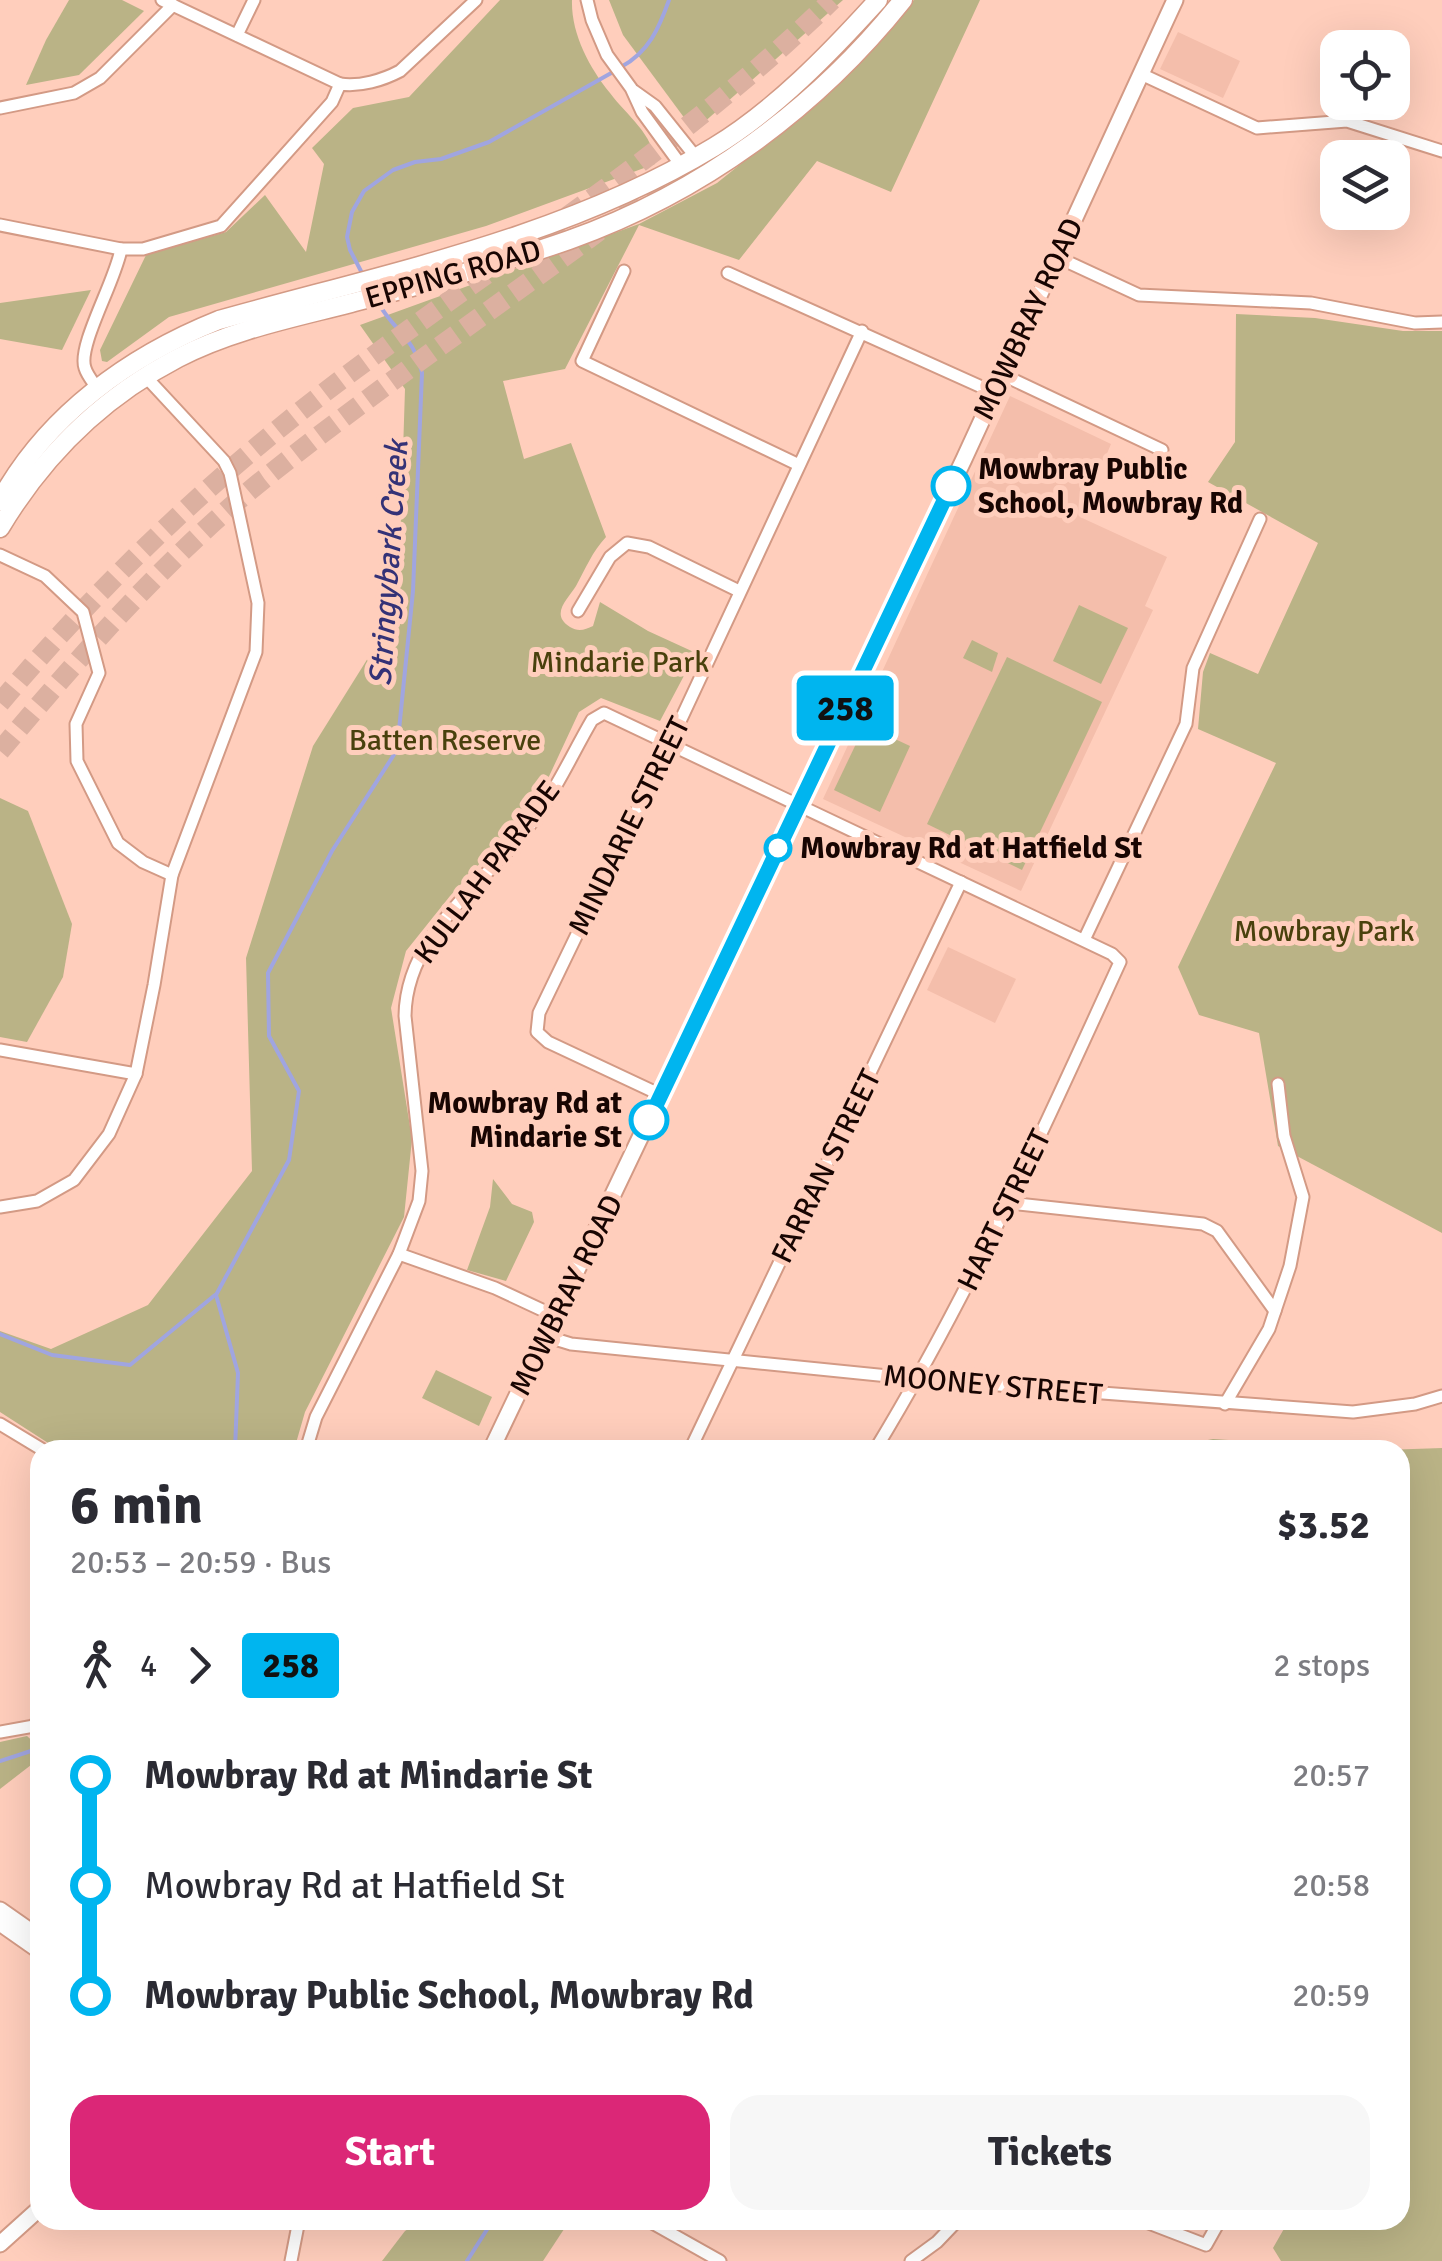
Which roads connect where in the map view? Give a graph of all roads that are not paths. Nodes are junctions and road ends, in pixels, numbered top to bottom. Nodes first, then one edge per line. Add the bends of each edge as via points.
1 (254, 0) edge
2 (476, 0) edge
3 (587, 0) edge
4 (878, 0) edge
5 (904, 0) edge
6 (1175, 0) edge
7 (168, 2) edge
8 (237, 35) junction
9 (1141, 74) junction
10 (340, 84) junction
11 (0, 108) edge
12 (1442, 151) edge
13 (687, 160) junction
14 (700, 180) junction
15 (0, 225) edge
16 (121, 248) junction
17 (1057, 257) junction
18 (624, 271) dead end
19 (728, 272) dead end
20 (1442, 322) edge
21 (862, 331) junction
22 (1003, 375) junction
23 (146, 377) junction
24 (995, 393) junction
25 (103, 395) junction
26 (1162, 450) dead end
27 (800, 464) junction
28 (0, 501) edge
29 (1260, 519) dead end
30 (0, 528) edge
31 (0, 555) edge
32 (739, 590) junction
33 (578, 611) dead end
34 (669, 742) junction
35 (800, 804) junction
36 (172, 876) junction
37 (961, 882) junction
38 (1084, 940) junction
39 (1120, 962) joint
40 (0, 1050) edge
41 (136, 1074) junction
42 (1278, 1084) dead end
43 (661, 1096) junction
44 (1009, 1204) junction
45 (0, 1207) edge
46 (399, 1254) junction
47 (1276, 1311) junction
48 (555, 1316) junction
49 (545, 1336) junction
50 (732, 1360) junction
51 (918, 1379) junction
52 (1442, 1396) edge
53 (1224, 1404) junction
54 (0, 1424) edge
55 (309, 1440) edge
56 (497, 1440) edge
57 (695, 1440) edge
58 (881, 1440) edge
59 (30, 1442) edge
60 (30, 1727) edge
61 (0, 1732) edge
62 (0, 1910) edge
63 (0, 1923) edge
64 (30, 1931) edge
65 (30, 1944) edge
66 (30, 2217) edge
67 (298, 2230) edge
68 (665, 2230) edge
69 (948, 2230) edge
70 (1167, 2230) edge
71 (1214, 2230) edge
72 (0, 2244) edge
73 (291, 2261) edge
74 (720, 2261) edge
75 (911, 2261) edge

1 - 8 street
2 - 10 street via 400,72
3 - 13 street via 608,56 631,88 655,106
4 - 13 main road, EPPING ROAD via 772,102
5 - 14 main road, EPPING ROAD via 822,88
6 - 9 main road, MOWBRAY ROAD
7 - 8 street
7 - 11 street via 100,78 74,93
8 - 10 street
9 - 12 street via 1257,128 1346,121
9 - 17 main road, MOWBRAY ROAD
10 - 16 street via 332,102 220,226
13 - 14 main road
13 - 25 main road, EPPING ROAD via 591,208 171,339
14 - 23 main road, EPPING ROAD via 583,234 218,340
15 - 16 street
16 - 25 street via 83,352 85,369
17 - 20 street via 1139,296 1311,303
17 - 22 main road, MOWBRAY ROAD
18 - 27 street via 582,361
19 - 21 street
21 - 24 street
21 - 27 street, MINDARIE STREET
22 - 24 main road, MOWBRAY ROAD
22 - 26 street
23 - 25 main road, EPPING ROAD
23 - 36 street via 230,474 258,604 250,673
24 - 35 main road, MOWBRAY ROAD
25 - 28 main road, EPPING ROAD via 54,428
25 - 30 main road, EPPING ROAD
27 - 32 street, MINDARIE STREET
29 - 38 street via 1193,668 1186,724
31 - 36 street via 45,576 83,612 99,672 76,724 78,761 118,843
32 - 33 street via 627,543 610,557
32 - 34 street, MINDARIE STREET
34 - 35 street, KULLAH PARADE
34 - 43 street, MINDARIE STREET via 538,1013 537,1032
34 - 46 street, KULLAH PARADE via 604,713 592,720 541,810 416,959 406,1016 422,1171 420,1202
35 - 37 street, KULLAH PARADE
35 - 43 main road, MOWBRAY ROAD
36 - 41 street
37 - 38 street, KULLAH PARADE
37 - 50 street, FARRAN STREET
38 - 39 street, KULLAH PARADE
39 - 44 street, HART STREET
40 - 41 street
41 - 45 street via 109,1134 74,1180 37,1201
42 - 47 street via 1284,1136 1303,1197
43 - 48 main road, MOWBRAY ROAD
44 - 47 street via 1203,1224 1217,1230
44 - 51 street, HART STREET
46 - 48 street
46 - 55 street
47 - 53 street
48 - 49 main road, MOWBRAY ROAD
49 - 50 street, MOONEY STREET
49 - 56 main road, MOWBRAY ROAD
50 - 51 street, MOONEY STREET
50 - 57 street, FARRAN STREET
51 - 53 street, MOONEY STREET
51 - 58 street, HART STREET
52 - 53 street, MOONEY STREET via 1366,1412
54 - 59 street
60 - 61 street
62 - 64 main road
63 - 65 main road
66 - 72 main road
67 - 73 street
68 - 74 street
69 - 75 street
70 - 71 street via 1206,2245

